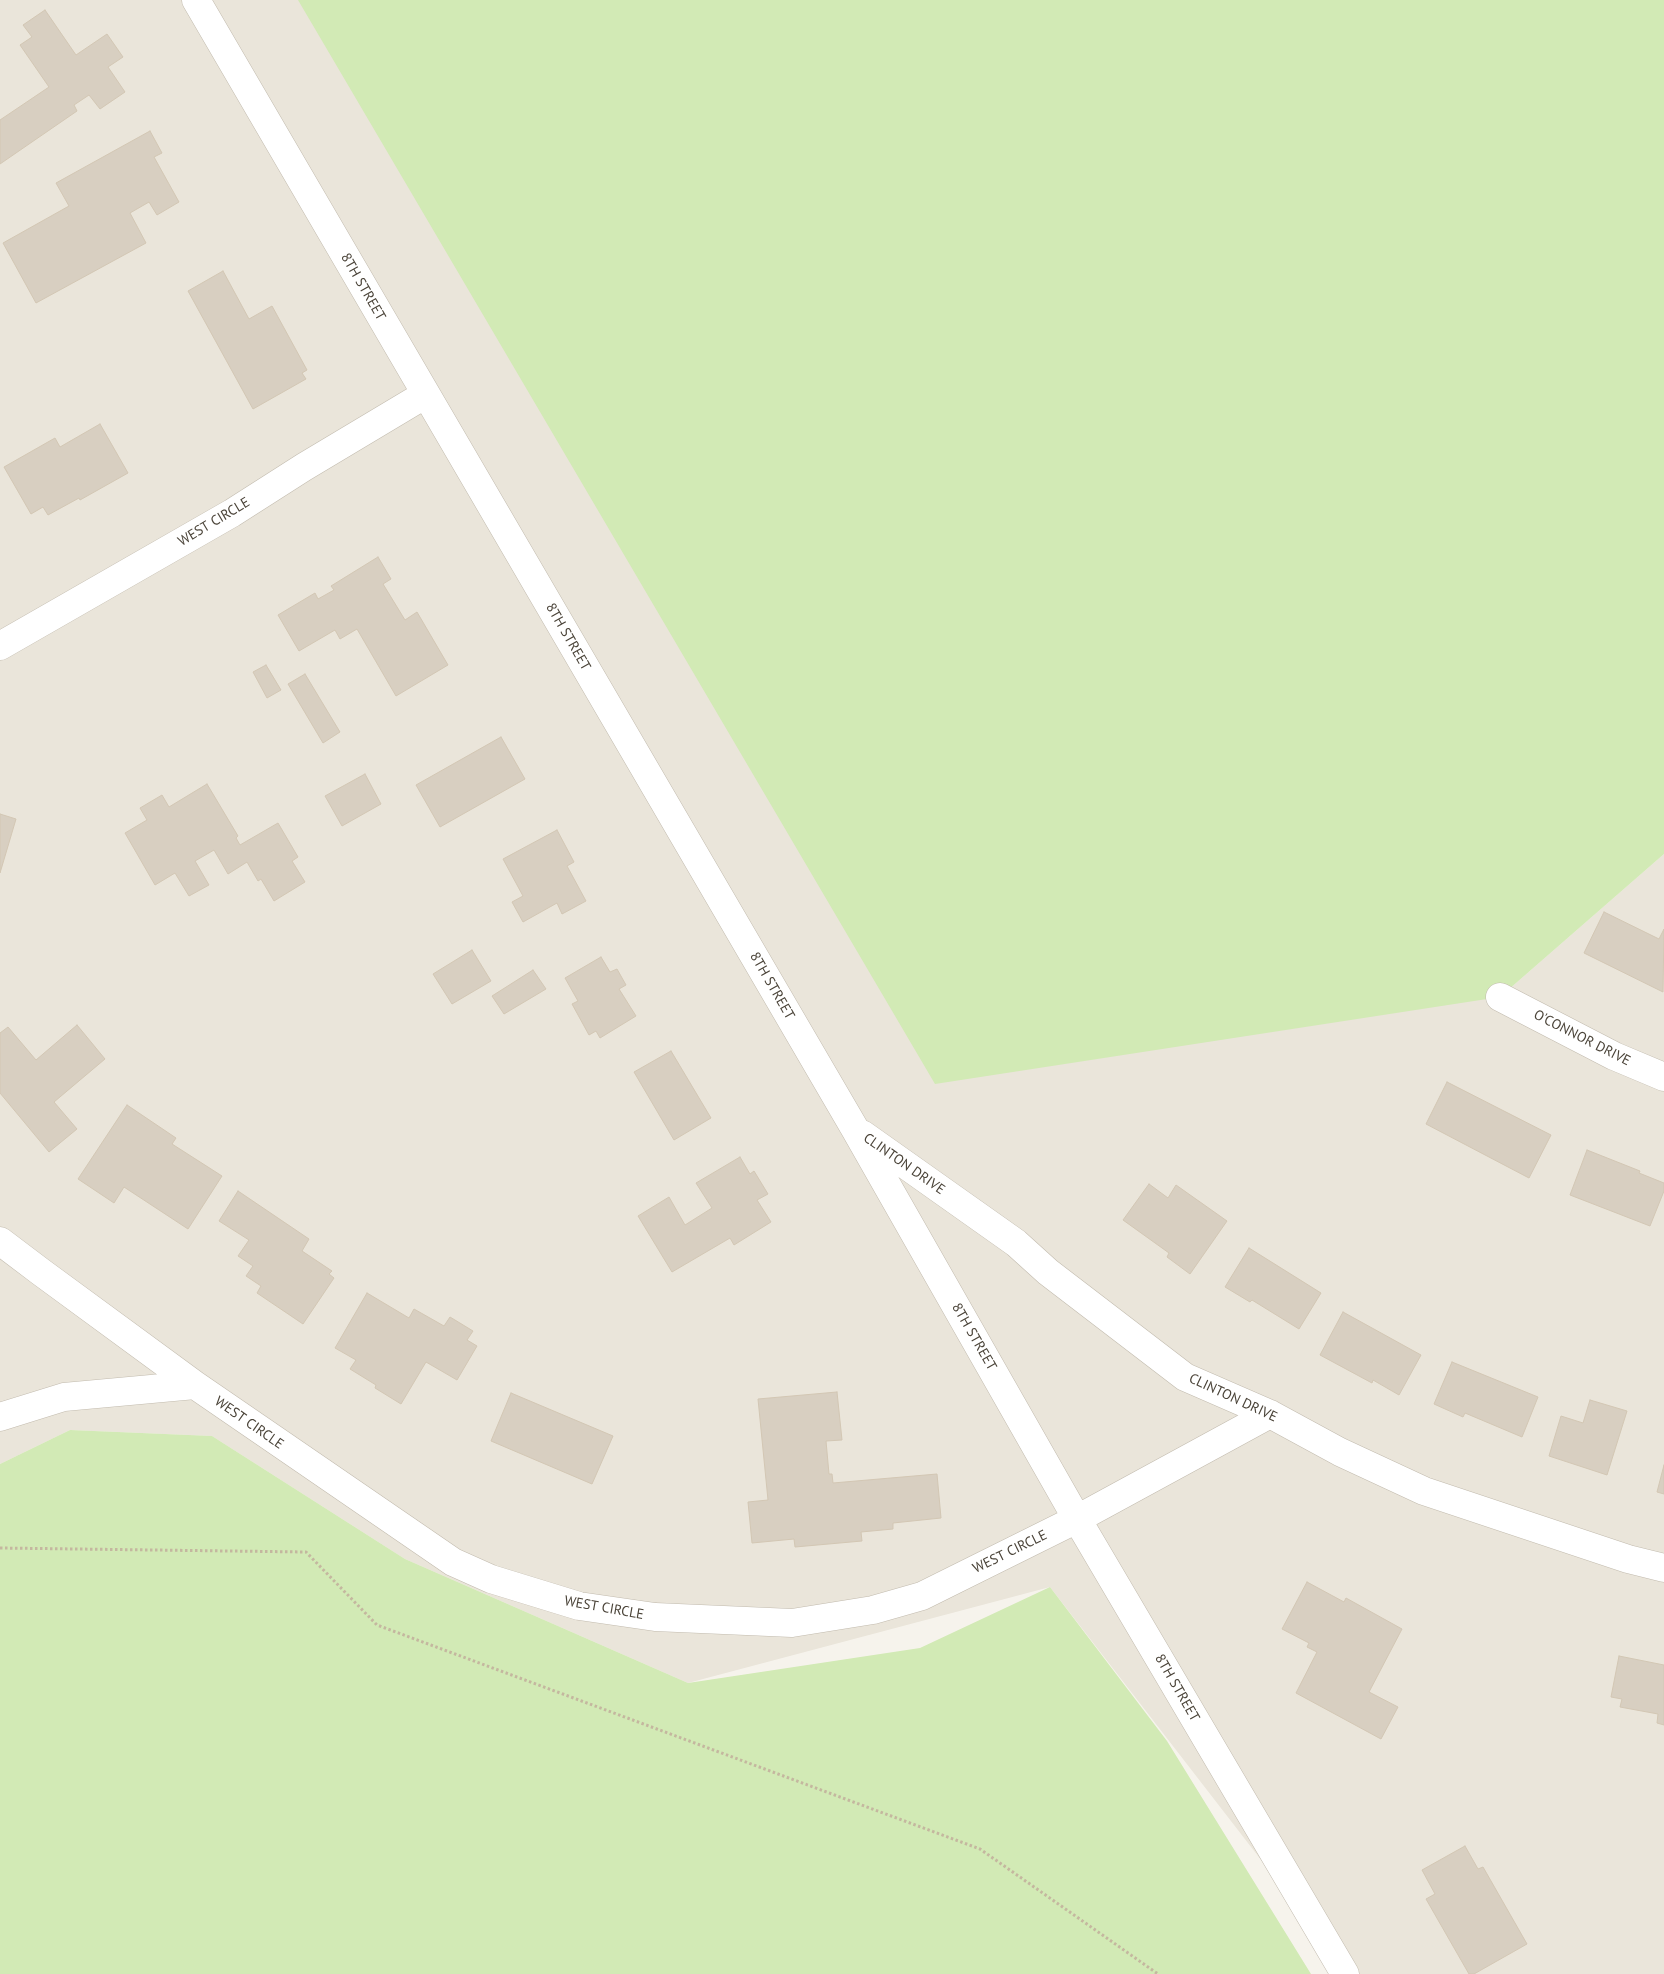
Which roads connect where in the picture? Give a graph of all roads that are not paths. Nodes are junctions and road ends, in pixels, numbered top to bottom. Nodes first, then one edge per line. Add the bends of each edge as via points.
1 (196, 0) edge
2 (426, 394) junction
3 (0, 646) edge
4 (1500, 997) dead end
5 (1664, 1077) edge
6 (855, 1129) junction
7 (0, 1240) edge
8 (195, 1385) junction
9 (1270, 1414) junction
10 (0, 1417) edge
11 (1077, 1519) junction
12 (1664, 1568) edge
13 (1345, 1974) edge

1 - 2 street, 8TH STREET
2 - 3 street, WEST CIRCLE via 232,513
2 - 6 street, 8TH STREET
4 - 5 street, O'CONNOR DRIVE via 1614,1056
6 - 9 street, CLINTON DRIVE via 1016,1244 1185,1377
6 - 11 street, 8TH STREET
7 - 8 street, WEST CIRCLE
8 - 10 street via 64,1397
8 - 11 street, WEST CIRCLE via 453,1562 491,1579 579,1606 655,1616 792,1623 841,1616 922,1596
9 - 11 street, WEST CIRCLE
9 - 12 street, CLINTON DRIVE via 1340,1452 1424,1491
11 - 13 street, 8TH STREET

